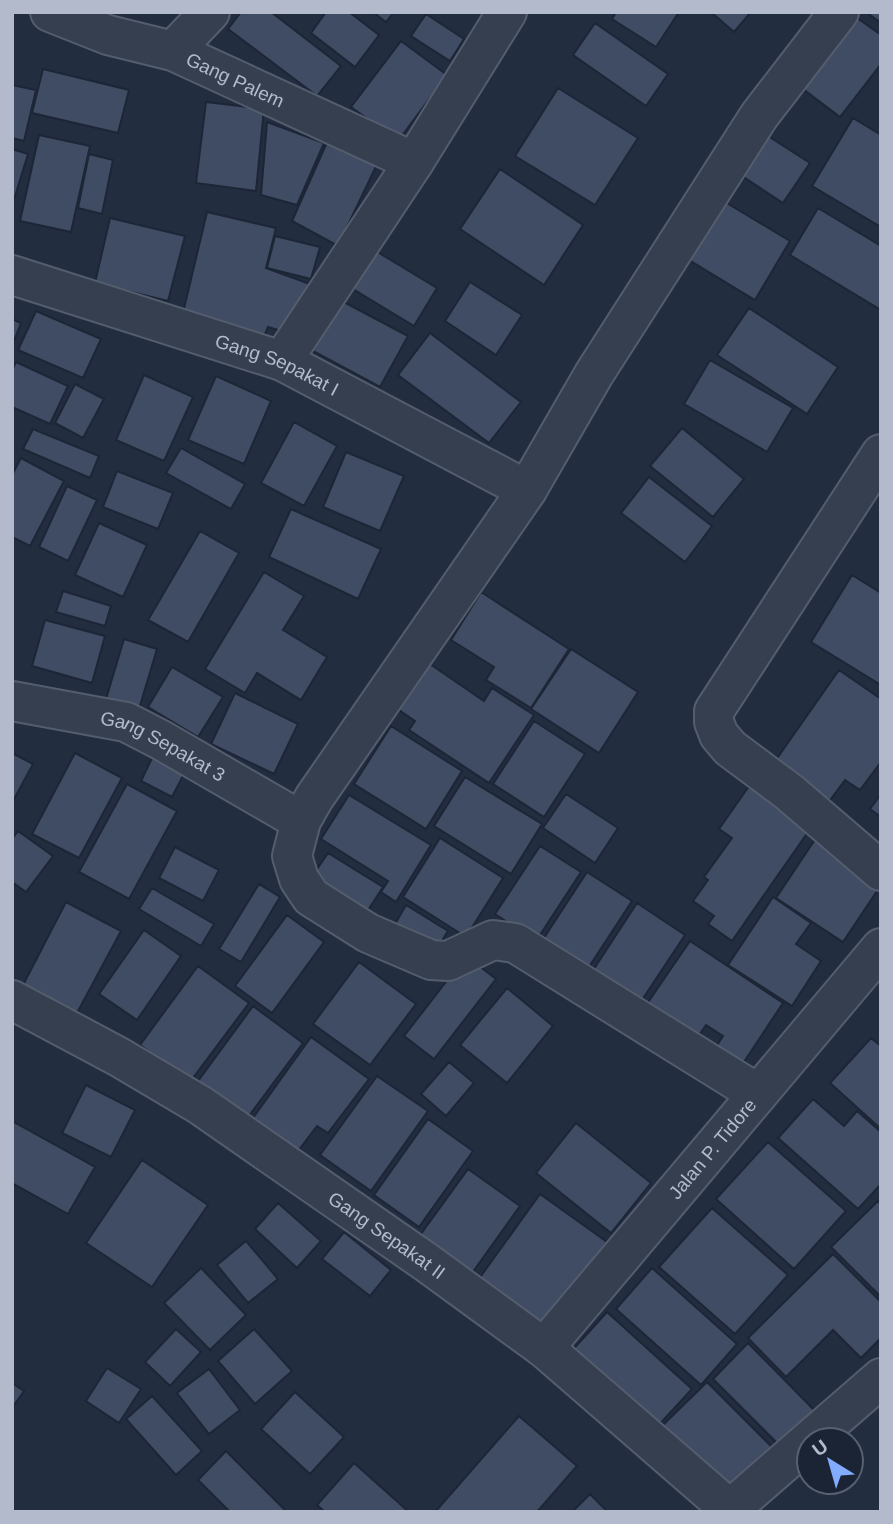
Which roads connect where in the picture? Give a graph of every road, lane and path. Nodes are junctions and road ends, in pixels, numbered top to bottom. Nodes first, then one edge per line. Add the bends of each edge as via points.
1 (50, 12) edge
2 (210, 12) edge
3 (507, 12) edge
4 (839, 12) edge
5 (173, 51) junction
6 (414, 162) junction
7 (12, 275) edge
8 (282, 361) junction
9 (881, 454) edge
10 (527, 490) junction
11 (12, 701) edge
12 (301, 821) junction
13 (881, 871) edge
14 (881, 948) edge
15 (12, 1000) edge
16 (758, 1094) junction
17 (544, 1348) junction
18 (881, 1378) edge
19 (730, 1511) edge

1 - 5 street, Gang Palem via 108,35
2 - 5 street
3 - 6 street
4 - 10 street via 759,116 594,374
5 - 6 street, Gang Palem
6 - 8 street
7 - 8 street, Gang Sepakat I
8 - 10 street, Gang Sepakat I
9 - 13 street via 714,711 719,735 730,748
10 - 12 street
11 - 12 street, Gang Sepakat 3 via 126,722
12 - 16 street via 292,856 299,879 311,897 368,933 431,960 449,961 493,940 515,943
14 - 16 street, Jalan P. Tidore
15 - 17 street, Gang Sepakat II via 200,1105
16 - 17 street, Jalan P. Tidore
17 - 19 street, Gang Sepakat II
18 - 19 street

